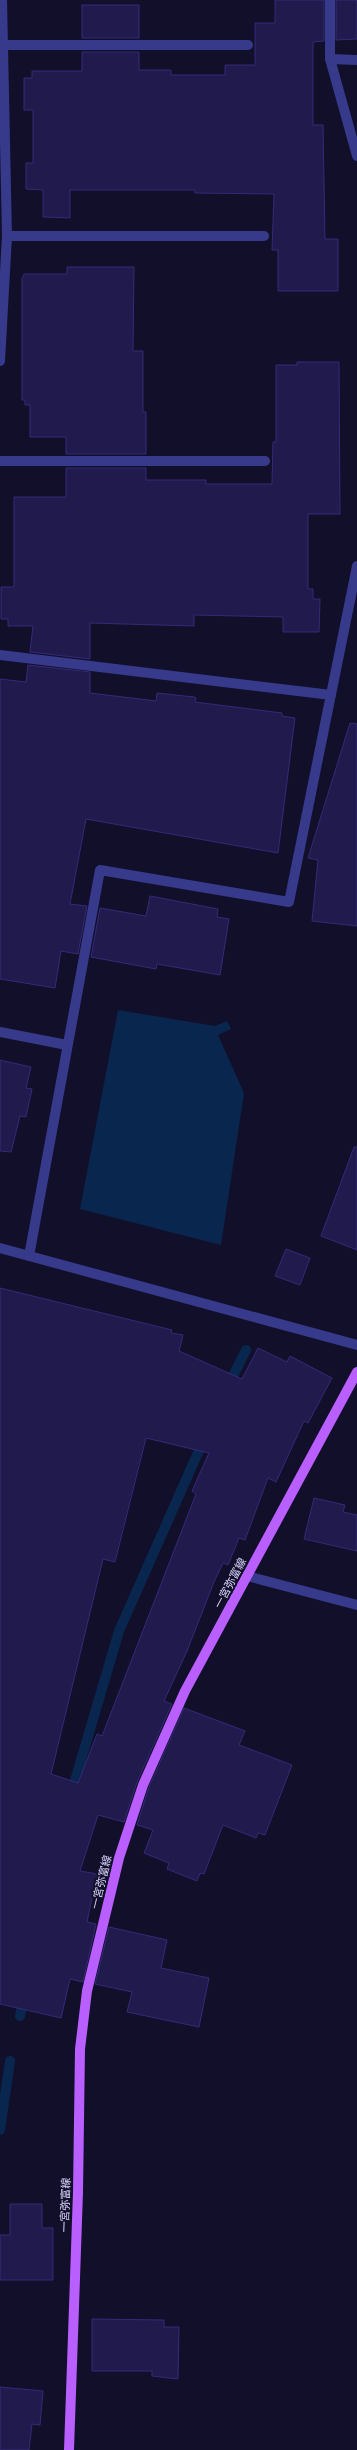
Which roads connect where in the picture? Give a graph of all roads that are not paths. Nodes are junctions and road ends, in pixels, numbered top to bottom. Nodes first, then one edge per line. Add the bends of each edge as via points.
1 (2, 0) edge
2 (330, 0) edge
3 (3, 45) junction
4 (248, 45) dead end
5 (330, 59) junction
6 (357, 60) edge
7 (357, 156) edge
8 (7, 236) junction
9 (264, 236) dead end
10 (0, 360) edge
11 (0, 461) edge
12 (265, 461) dead end
13 (357, 566) edge
14 (0, 655) edge
15 (331, 695) junction
16 (0, 1032) edge
17 (67, 1045) junction
18 (0, 1248) edge
19 (29, 1256) junction
20 (357, 1345) edge
21 (357, 1372) edge
22 (247, 1576) junction
23 (357, 1605) edge
24 (69, 2450) edge

1 - 3 street
2 - 5 street
3 - 4 street
3 - 8 street
5 - 6 street
5 - 7 street
8 - 9 street
8 - 10 street
11 - 12 street
13 - 15 street
14 - 15 street
15 - 17 street via 289,902 100,870
16 - 17 street
17 - 19 street
18 - 19 street
19 - 20 street
21 - 22 main road, 一宮弥富線
22 - 23 street
22 - 24 main road, 一宮弥富線 via 185,1691 143,1785 119,1858 87,1991 80,2049

